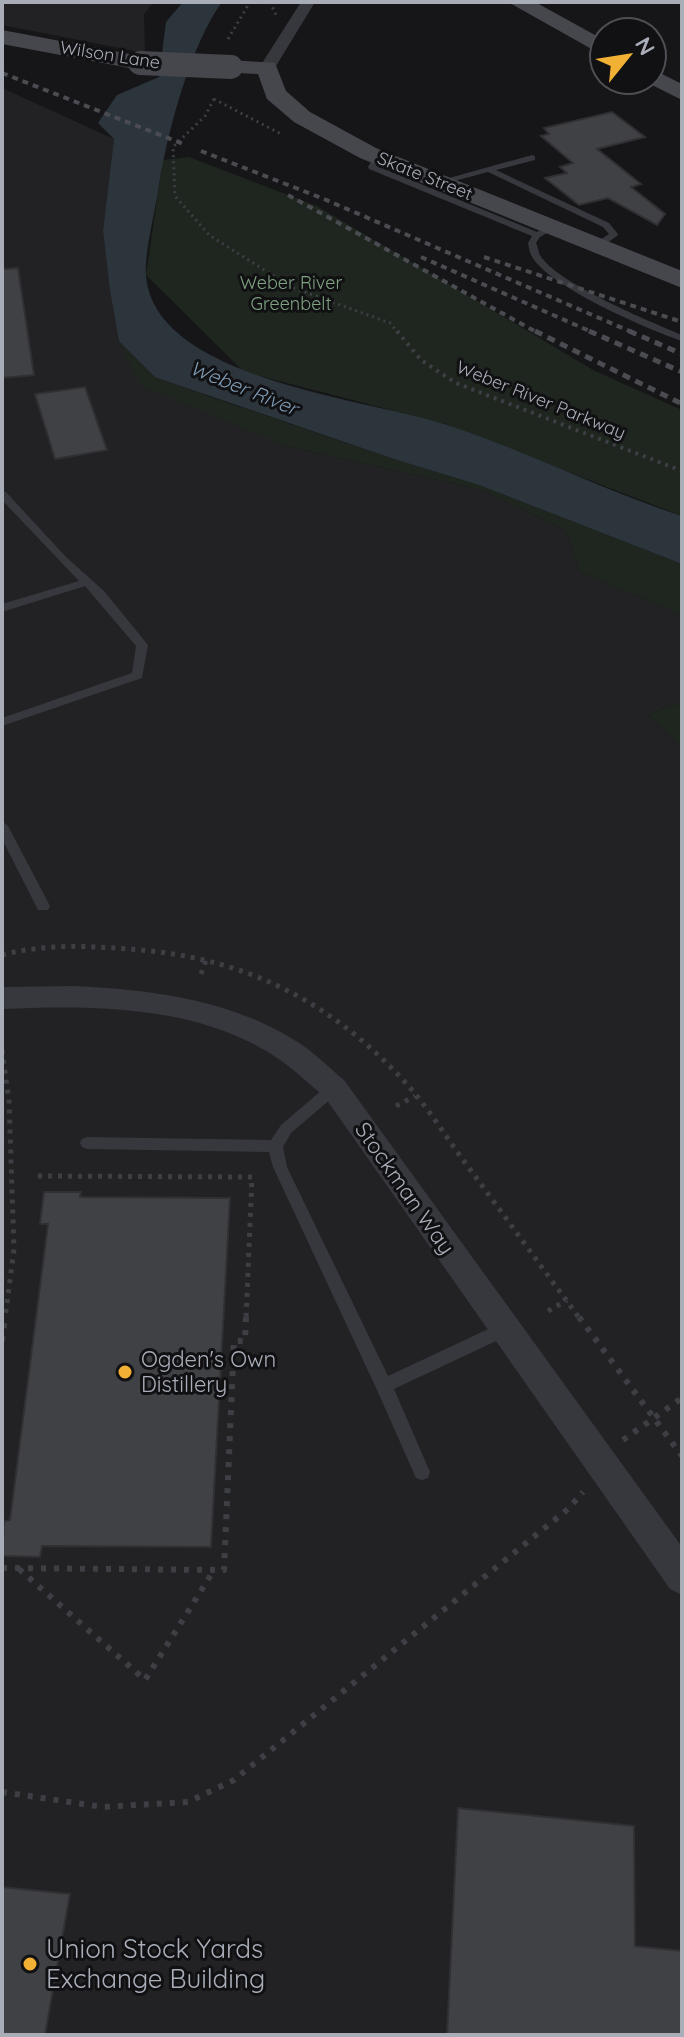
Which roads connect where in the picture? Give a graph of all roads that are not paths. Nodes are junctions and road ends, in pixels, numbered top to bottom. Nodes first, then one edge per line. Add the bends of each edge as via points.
1 (308, 2) edge
2 (519, 2) edge
3 (2, 37) edge
4 (588, 40) edge
5 (267, 68) junction
6 (378, 157) junction
7 (532, 158) dead end
8 (488, 169) junction
9 (439, 182) junction
10 (544, 231) junction
11 (597, 246) junction
12 (682, 280) edge
13 (682, 338) edge
14 (2, 494) edge
15 (87, 582) junction
16 (2, 608) edge
17 (2, 722) edge
18 (2, 826) edge
19 (43, 906) dead end
20 (2, 998) edge
21 (334, 1088) junction
22 (87, 1143) dead end
23 (275, 1146) junction
24 (505, 1329) junction
25 (384, 1386) junction
26 (422, 1472) dead end
27 (682, 1577) edge

1 - 5 street
2 - 4 street
3 - 5 street, Wilson Lane, bridge via 140,63
5 - 6 street, Skate Street via 275,94 302,117
6 - 9 street, Skate Street
6 - 10 lane via 372,167
7 - 8 lane
8 - 9 lane
8 - 11 lane via 606,225 614,234
9 - 10 street, Skate Street
10 - 11 street, Skate Street
10 - 13 lane via 532,243 535,254 577,288
11 - 12 street, Skate Street
14 - 15 lane
15 - 16 lane
15 - 17 lane via 142,645 138,675
18 - 19 lane
20 - 21 street, Stockman Way via 132,998 208,1015 278,1044
21 - 23 lane via 286,1129
21 - 24 street, Stockman Way
22 - 23 lane
23 - 25 lane via 280,1167
24 - 25 lane
24 - 27 street, Stockman Way
25 - 26 lane

